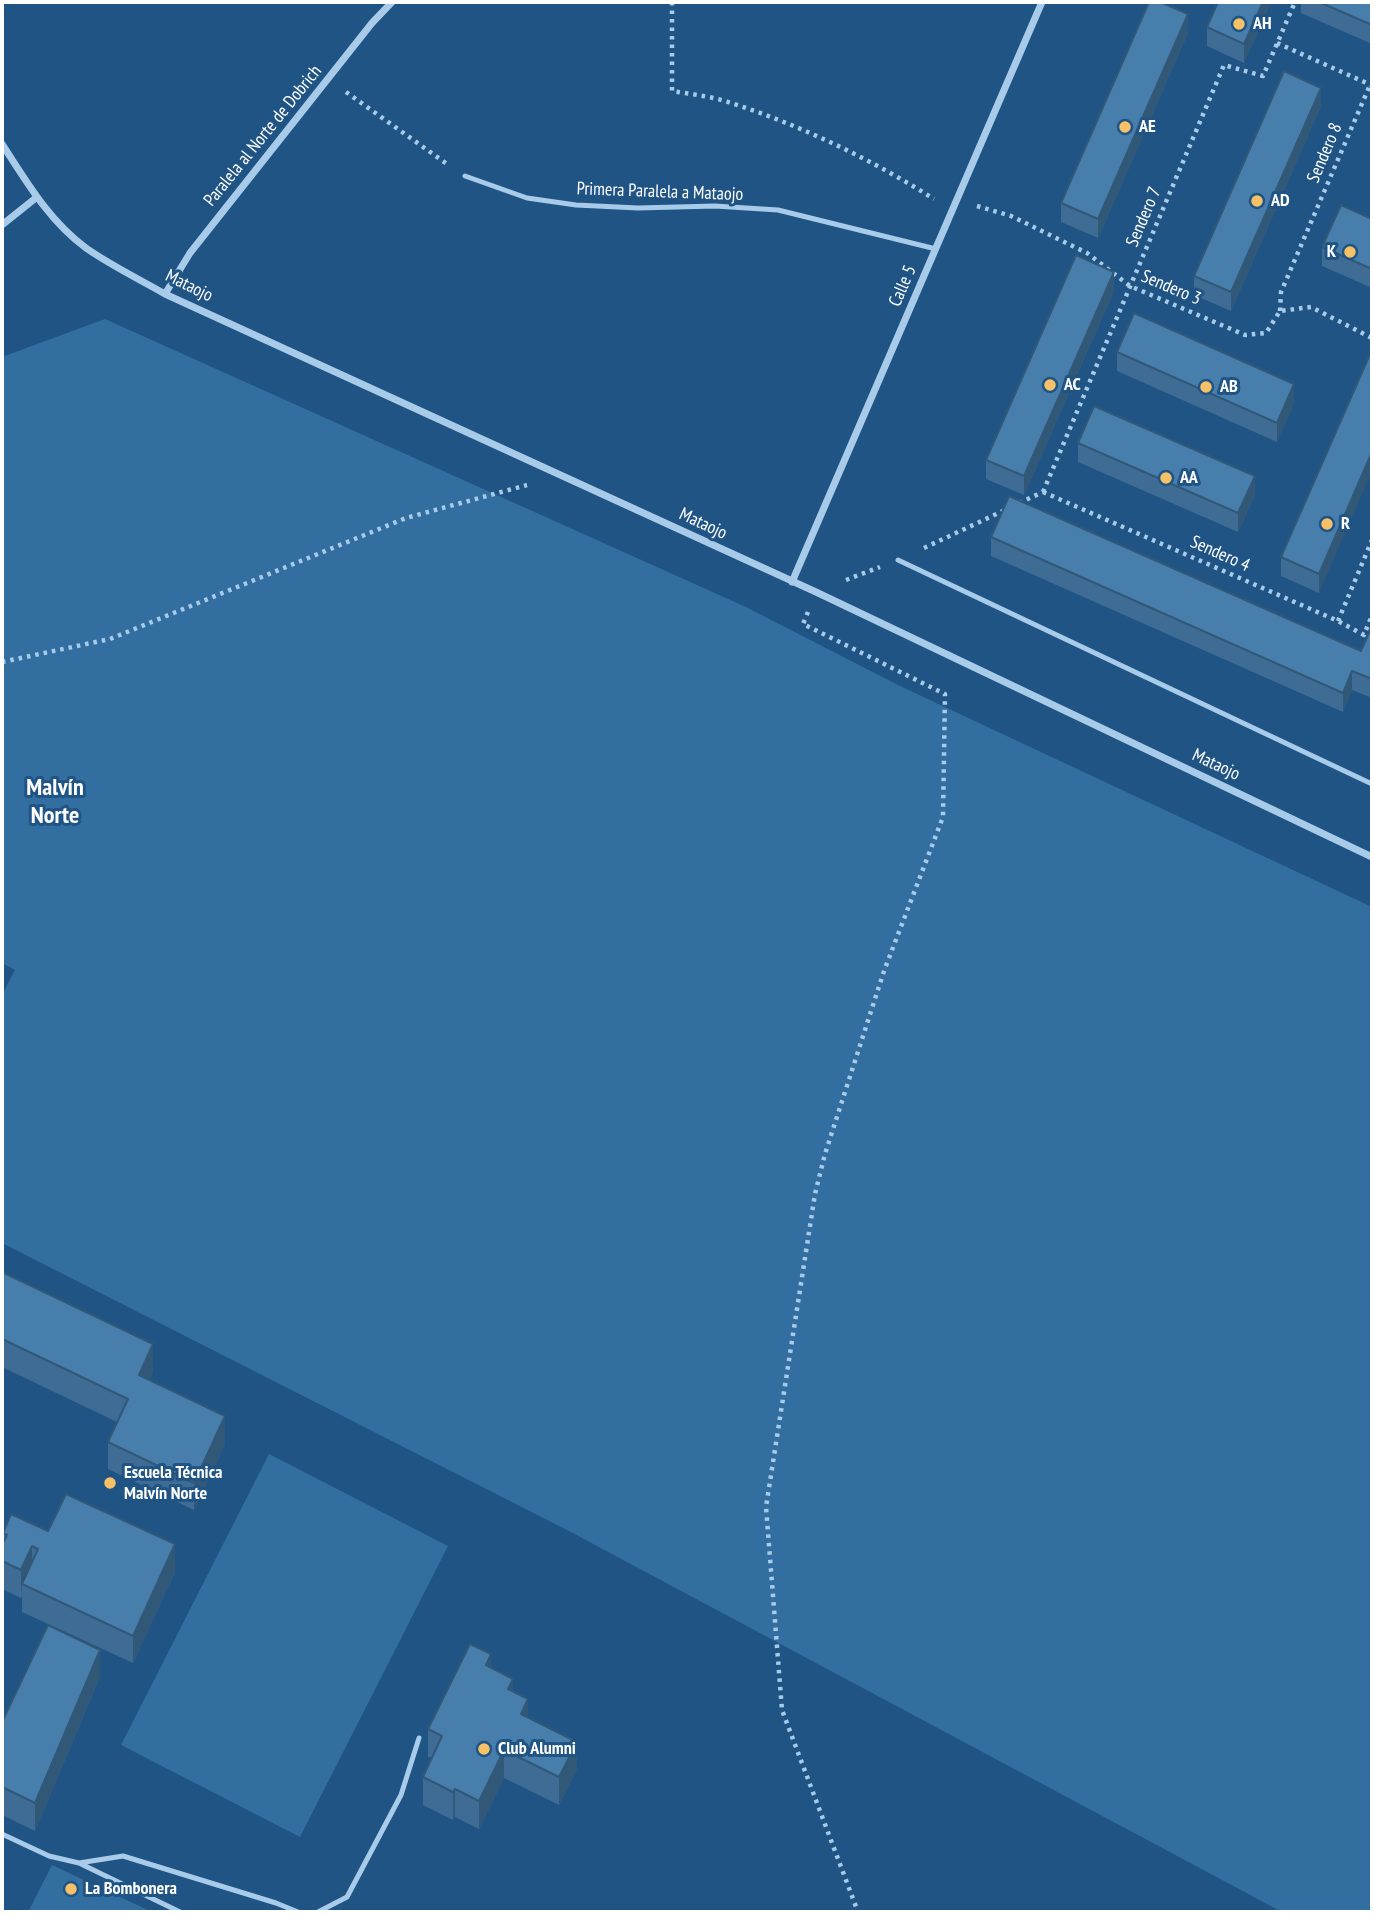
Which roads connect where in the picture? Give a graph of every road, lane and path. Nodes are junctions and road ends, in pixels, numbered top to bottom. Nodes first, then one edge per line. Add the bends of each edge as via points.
1 (392, 2) edge
2 (672, 2) edge
3 (1042, 2) edge
4 (1295, 2) edge
5 (1277, 43) junction
6 (328, 80) junction
7 (1371, 85) edge
8 (2, 144) edge
9 (465, 176) joint
10 (37, 197) junction
11 (957, 200) junction
12 (953, 210) junction
13 (2, 225) edge
14 (936, 249) junction
15 (1130, 286) junction
16 (165, 293) junction
17 (1280, 311) junction
18 (1372, 338) edge
19 (561, 475) junction
20 (1043, 492) junction
21 (1372, 540) edge
22 (898, 560) junction
23 (792, 582) junction
24 (816, 592) junction
25 (1372, 615) edge
26 (1338, 621) junction
27 (2, 662) edge
28 (1372, 784) edge
29 (1372, 857) edge
30 (419, 1738) dead end
31 (2, 1834) edge
32 (79, 1863) junction
33 (180, 1912) edge
34 (298, 1912) edge
35 (318, 1912) edge
36 (858, 1912) edge

1 - 6 street, Paralela al Norte de Dobrich
2 - 12 path via 672,91 723,100 798,127
3 - 11 street, Calle 5
4 - 5 path, Sendero 7
5 - 7 path
5 - 15 path, Sendero 7 via 1263,76 1224,65
6 - 9 path
6 - 16 street, Paralela al Norte de Dobrich via 190,253
7 - 17 path, Sendero 8 via 1281,292
8 - 10 street, Mataojo
9 - 14 lane, Primera Paralela a Mataojo via 527,198 576,205 778,210
10 - 13 street
10 - 16 street, Mataojo via 86,248
11 - 12 street, Calle 5
11 - 15 path, Sendero 3 via 1011,216 1087,253
12 - 14 street, Calle 5
14 - 23 street, Calle 5
15 - 17 path, Sendero 3 via 1245,335 1266,333
15 - 20 path, Sendero 7
16 - 19 street, Mataojo
17 - 18 path via 1311,307
19 - 23 street, Mataojo
19 - 27 path via 406,518 110,639
20 - 22 path
20 - 26 path, Sendero 4
21 - 26 path
22 - 24 path
22 - 28 lane
23 - 24 street, Mataojo
24 - 29 street, Mataojo
24 - 36 path via 803,624 945,694 943,817 884,971 825,1154 766,1507 782,1710
25 - 26 path, Sendero 4 via 1364,635
30 - 35 lane via 401,1796 347,1896
31 - 32 lane via 49,1856
32 - 33 lane
32 - 34 lane via 123,1856

